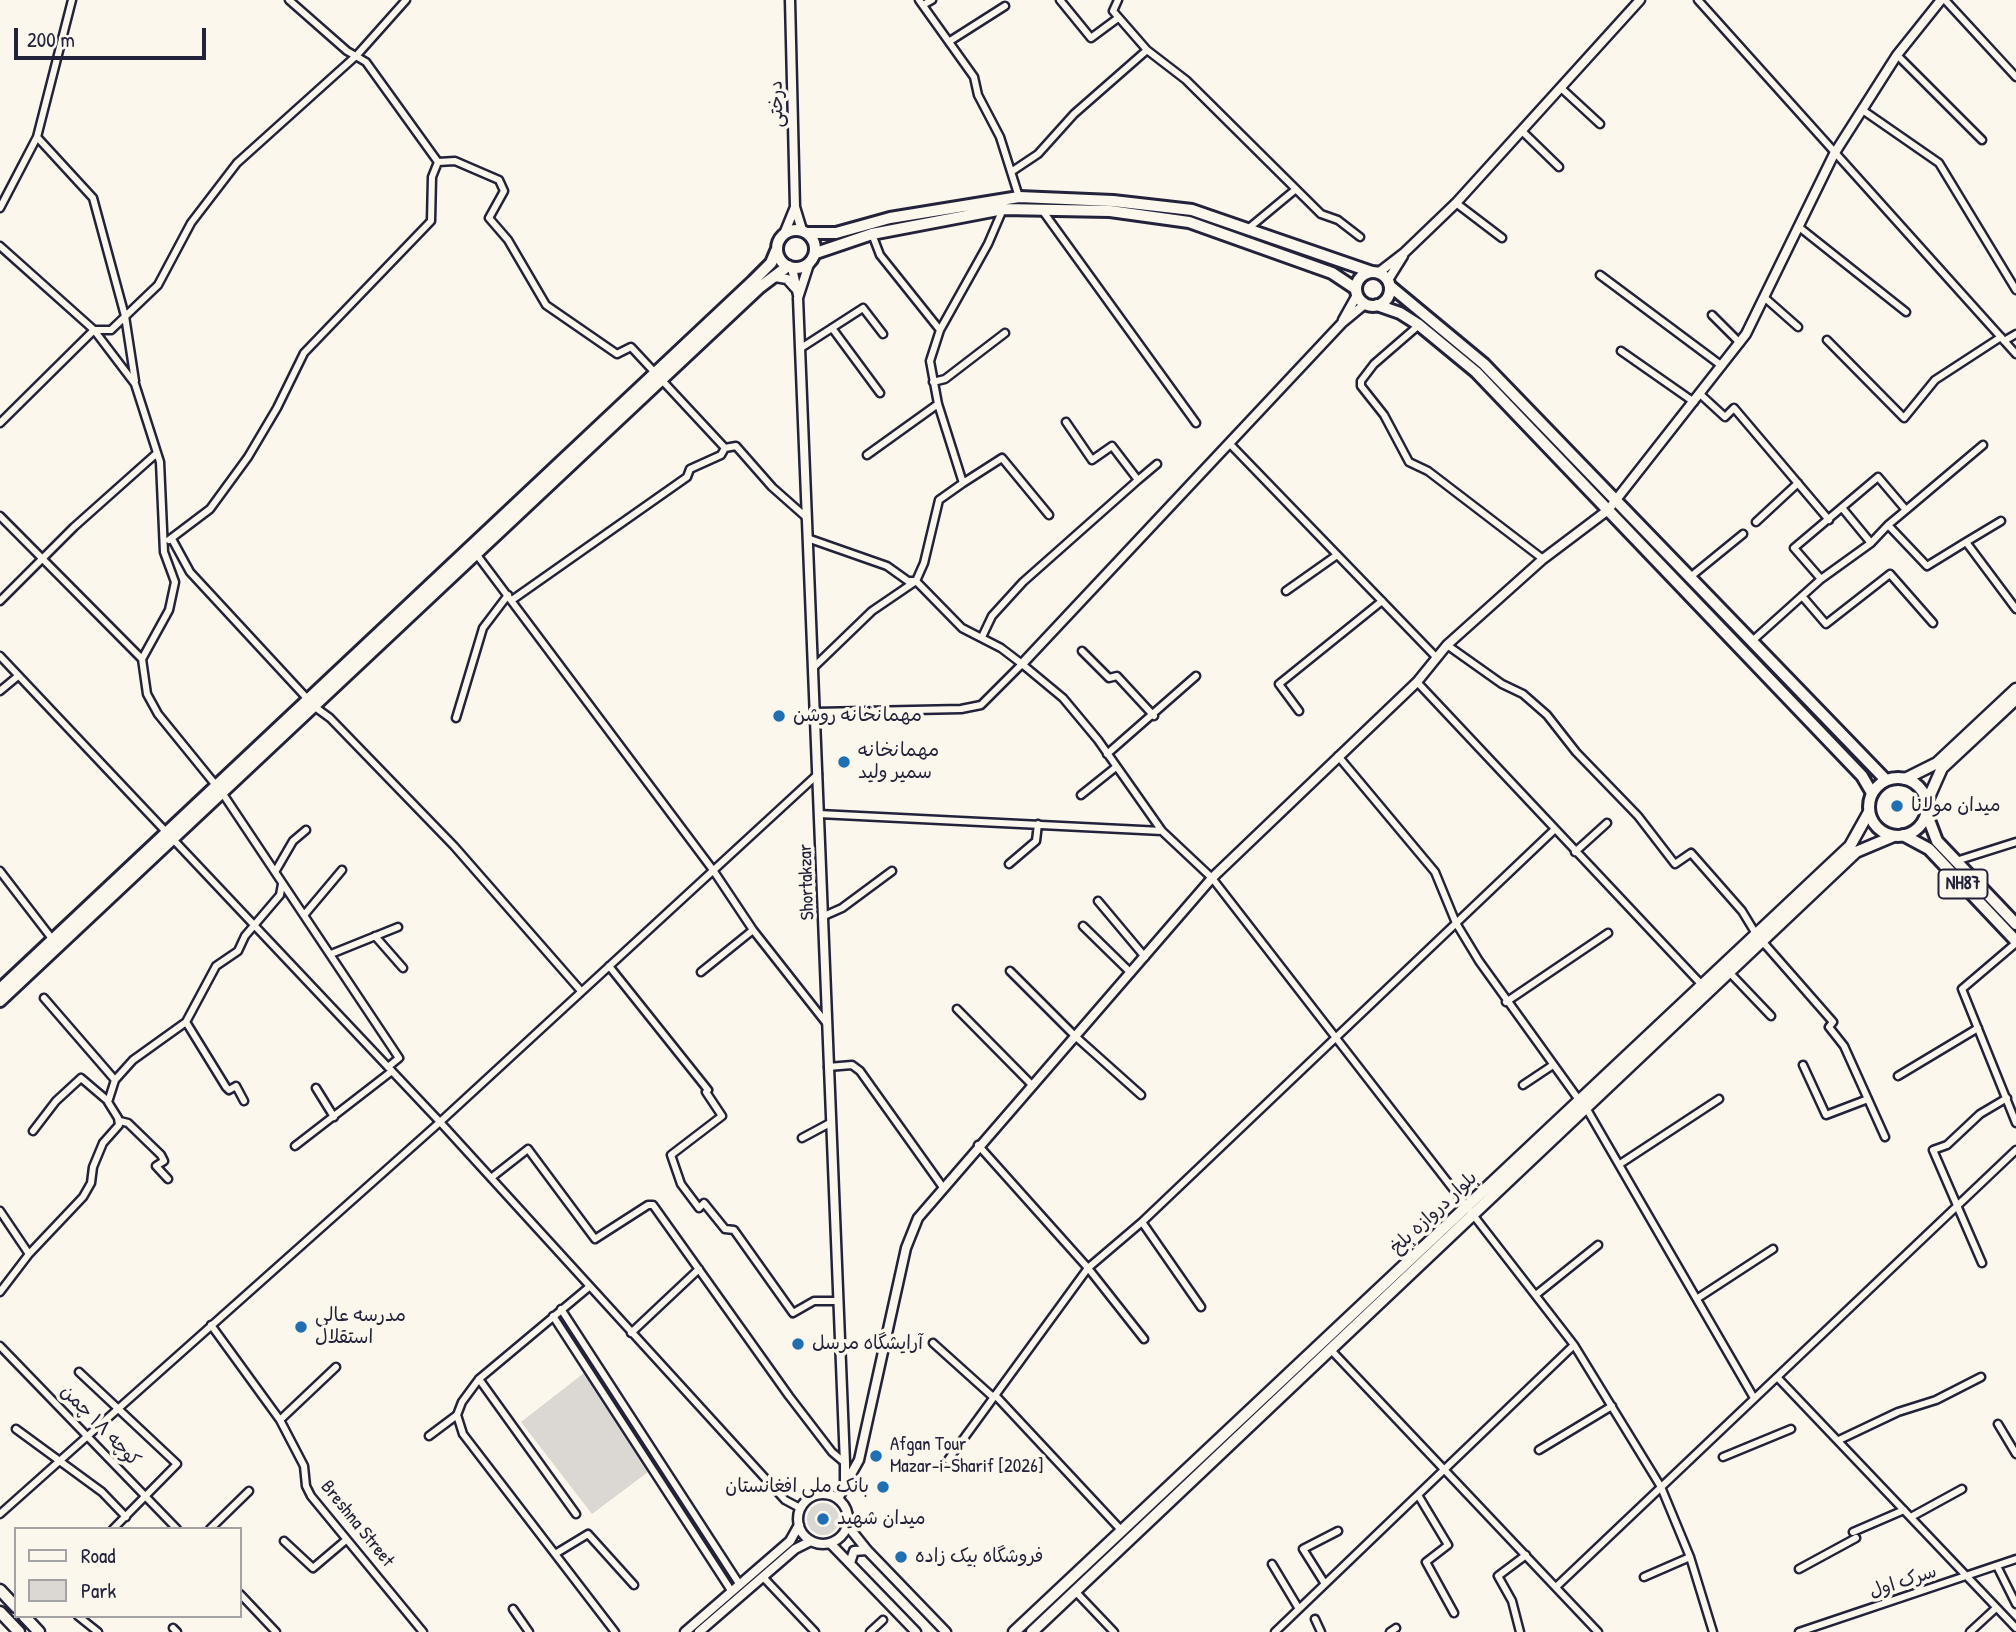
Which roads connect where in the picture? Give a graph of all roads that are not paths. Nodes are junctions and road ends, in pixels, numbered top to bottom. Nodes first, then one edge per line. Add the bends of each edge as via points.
1 (72, 0) edge
2 (289, 0) edge
3 (406, 0) edge
4 (790, 0) edge
5 (932, 0) edge
6 (1060, 0) edge
7 (1118, 0) edge
8 (1640, 0) edge
9 (1698, 0) edge
10 (1943, 0) edge
11 (921, 3) edge
12 (1005, 6) dead end
13 (1118, 18) junction
14 (950, 41) junction
15 (1147, 50) junction
16 (357, 55) junction
17 (1897, 55) junction
18 (2016, 77) edge
19 (1561, 88) junction
20 (1864, 111) junction
21 (1600, 124) dead end
22 (1522, 131) junction
23 (37, 137) junction
24 (1982, 140) dead end
25 (1834, 154) junction
26 (438, 162) junction
27 (1559, 167) dead end
28 (1011, 172) junction
29 (1296, 189) junction
30 (1019, 197) junction
31 (1456, 203) junction
32 (795, 207) junction
33 (0, 208) edge
34 (1003, 209) junction
35 (1042, 210) junction
36 (1799, 227) junction
37 (1249, 228) junction
38 (806, 232) junction
39 (784, 234) junction
40 (872, 234) junction
41 (1360, 237) dead end
42 (1502, 238) dead end
43 (0, 246) edge
44 (776, 251) junction
45 (816, 253) junction
46 (1404, 253) junction
47 (809, 264) junction
48 (790, 267) junction
49 (1375, 272) junction
50 (1600, 275) dead end
51 (775, 277) junction
52 (1389, 283) junction
53 (2016, 290) edge
54 (1356, 292) junction
55 (797, 294) junction
56 (1765, 297) junction
57 (1365, 304) junction
58 (1377, 306) junction
59 (1906, 312) dead end
60 (1712, 315) dead end
61 (125, 316) junction
62 (1342, 323) junction
63 (1419, 325) junction
64 (1798, 327) dead end
65 (832, 328) junction
66 (94, 330) junction
67 (940, 330) junction
68 (1005, 333) dead end
69 (883, 334) dead end
70 (2016, 334) edge
71 (2002, 339) junction
72 (1828, 340) dead end
73 (1740, 343) junction
74 (801, 348) junction
75 (1621, 351) dead end
76 (2016, 354) edge
77 (1722, 366) junction
78 (657, 378) junction
79 (933, 382) junction
80 (135, 384) junction
81 (880, 393) dead end
82 (1700, 394) junction
83 (1693, 402) junction
84 (938, 404) junction
85 (1066, 422) dead end
86 (0, 423) edge
87 (1196, 423) dead end
88 (1230, 444) junction
89 (1983, 445) dead end
90 (725, 449) junction
91 (157, 453) junction
92 (867, 455) dead end
93 (1157, 464) dead end
94 (1138, 480) junction
95 (963, 483) junction
96 (1798, 483) junction
97 (1612, 505) junction
98 (1843, 509) junction
99 (1906, 510) junction
100 (1049, 515) dead end
101 (0, 516) edge
102 (809, 519) junction
103 (1829, 520) junction
104 (2001, 521) dead end
105 (1756, 522) dead end
106 (1888, 525) junction
107 (1743, 534) dead end
108 (172, 539) junction
109 (810, 539) junction
110 (164, 540) junction
111 (1966, 542) junction
112 (1871, 543) junction
113 (477, 555) junction
114 (1337, 555) junction
115 (1543, 559) junction
116 (42, 560) junction
117 (1689, 578) junction
118 (1821, 579) junction
119 (916, 581) junction
120 (1286, 591) dead end
121 (1802, 596) junction
122 (510, 597) junction
123 (0, 601) edge
124 (1382, 601) junction
125 (2016, 609) edge
126 (1933, 623) dead end
127 (982, 637) junction
128 (1751, 642) junction
129 (1447, 645) junction
130 (1083, 651) dead end
131 (0, 656) edge
132 (1436, 657) junction
133 (142, 659) junction
134 (1022, 664) junction
135 (814, 667) junction
136 (18, 676) junction
137 (1196, 676) dead end
138 (1417, 682) junction
139 (2016, 689) edge
140 (0, 691) edge
141 (2016, 699) edge
142 (311, 703) junction
143 (1299, 711) dead end
144 (816, 712) junction
145 (1154, 716) junction
146 (456, 719) dead end
147 (1107, 754) junction
148 (1338, 755) junction
149 (1116, 767) junction
150 (818, 774) junction
151 (1905, 779) junction
152 (1886, 780) junction
153 (220, 790) junction
154 (1872, 793) junction
155 (1081, 795) dead end
156 (1926, 808) junction
157 (1869, 812) junction
158 (819, 814) junction
159 (1607, 823) dead end
160 (1038, 824) junction
161 (306, 830) dead end
162 (1163, 831) junction
163 (1554, 831) junction
164 (1899, 836) junction
165 (169, 838) junction
166 (2016, 842) edge
167 (1575, 852) junction
168 (1956, 861) junction
169 (1009, 864) dead end
170 (342, 870) dead end
171 (713, 870) junction
172 (0, 871) edge
173 (892, 871) dead end
174 (275, 872) junction
175 (1212, 878) junction
176 (282, 884) junction
177 (1098, 901) dead end
178 (305, 914) junction
179 (824, 916) junction
180 (1457, 923) junction
181 (2016, 924) edge
182 (255, 925) junction
183 (1083, 926) dead end
184 (398, 927) dead end
185 (753, 930) junction
186 (1608, 933) dead end
187 (375, 936) junction
188 (1759, 937) junction
189 (53, 940) junction
190 (2016, 942) edge
191 (331, 954) junction
192 (1144, 957) junction
193 (609, 966) junction
194 (403, 968) dead end
195 (1010, 971) dead end
196 (701, 972) dead end
197 (1729, 972) junction
198 (1131, 973) junction
199 (1702, 985) junction
200 (0, 989) edge
201 (581, 991) junction
202 (44, 998) dead end
203 (0, 1001) edge
204 (1506, 1002) junction
205 (957, 1009) dead end
206 (1771, 1016) dead end
207 (186, 1022) junction
208 (827, 1024) junction
209 (1978, 1028) junction
210 (1075, 1036) junction
211 (1336, 1039) junction
212 (1553, 1065) junction
213 (1802, 1065) dead end
214 (828, 1068) junction
215 (390, 1069) junction
216 (1898, 1076) dead end
217 (116, 1080) junction
218 (1032, 1085) junction
219 (1523, 1085) dead end
220 (316, 1088) dead end
221 (1141, 1095) dead end
222 (2007, 1098) junction
223 (1719, 1099) dead end
224 (1868, 1099) junction
225 (244, 1101) dead end
226 (108, 1102) junction
227 (1582, 1103) junction
228 (334, 1116) junction
229 (120, 1121) junction
230 (440, 1122) junction
231 (830, 1123) junction
232 (2016, 1123) edge
233 (33, 1131) dead end
234 (1885, 1137) dead end
235 (802, 1138) dead end
236 (978, 1145) junction
237 (295, 1146) dead end
238 (2016, 1150) edge
239 (1620, 1164) junction
240 (491, 1178) junction
241 (168, 1179) dead end
242 (942, 1186) junction
243 (1958, 1205) junction
244 (1470, 1210) junction
245 (0, 1212) edge
246 (1142, 1222) junction
247 (1598, 1245) dead end
248 (1773, 1249) dead end
249 (29, 1254) junction
250 (1982, 1263) dead end
251 (1088, 1268) junction
252 (699, 1269) junction
253 (589, 1287) junction
254 (0, 1292) edge
255 (1537, 1294) junction
256 (1698, 1298) junction
257 (838, 1301) junction
258 (1201, 1307) dead end
259 (561, 1309) junction
260 (553, 1316) junction
261 (211, 1325) junction
262 (631, 1333) junction
263 (1144, 1339) dead end
264 (933, 1343) dead end
265 (1574, 1345) junction
266 (0, 1346) edge
267 (1331, 1350) junction
268 (336, 1367) dead end
269 (79, 1372) dead end
270 (1777, 1377) junction
271 (1981, 1377) dead end
272 (478, 1379) junction
273 (994, 1396) junction
274 (1754, 1398) junction
275 (119, 1406) junction
276 (1612, 1406) junction
277 (457, 1415) junction
278 (280, 1420) junction
279 (1998, 1424) dead end
280 (16, 1429) dead end
281 (1791, 1429) dead end
282 (87, 1435) junction
283 (429, 1436) dead end
284 (1839, 1440) junction
285 (1539, 1450) dead end
286 (2016, 1454) edge
287 (1723, 1457) dead end
288 (948, 1460) dead end
289 (58, 1461) junction
290 (845, 1463) junction
291 (1445, 1469) junction
292 (845, 1485) junction
293 (1661, 1487) junction
294 (1962, 1489) dead end
295 (248, 1491) dead end
296 (1418, 1495) junction
297 (147, 1497) junction
298 (838, 1499) junction
299 (800, 1508) junction
300 (1904, 1510) junction
301 (0, 1514) edge
302 (576, 1514) dead end
303 (126, 1517) junction
304 (1911, 1517) junction
305 (799, 1525) junction
306 (848, 1525) junction
307 (115, 1527) edge
308 (175, 1527) edge
309 (212, 1527) edge
310 (1122, 1531) junction
311 (1338, 1531) dead end
312 (346, 1540) junction
313 (284, 1541) dead end
314 (811, 1541) junction
315 (830, 1543) junction
316 (867, 1550) junction
317 (555, 1554) junction
318 (1526, 1555) junction
319 (1690, 1557) junction
320 (2016, 1559) edge
321 (850, 1563) junction
322 (1272, 1564) dead end
323 (1997, 1566) junction
324 (1799, 1569) dead end
325 (1968, 1576) junction
326 (763, 1577) junction
327 (1644, 1577) dead end
328 (1325, 1584) junction
329 (634, 1585) dead end
330 (740, 1585) junction
331 (1556, 1587) junction
332 (0, 1590) edge
333 (1074, 1590) junction
334 (732, 1592) junction
335 (242, 1596) edge
336 (2016, 1604) edge
337 (14, 1605) edge
338 (1996, 1608) junction
339 (513, 1609) dead end
340 (1299, 1609) junction
341 (0, 1612) edge
342 (1454, 1614) dead end
343 (26, 1618) edge
344 (80, 1618) edge
345 (1315, 1619) dead end
346 (883, 1620) dead end
347 (2016, 1628) edge
348 (1808, 1631) edge
349 (19, 1632) edge
350 (39, 1632) edge
351 (97, 1632) edge
352 (276, 1632) edge
353 (423, 1632) edge
354 (529, 1632) edge
355 (615, 1632) edge
356 (685, 1632) edge
357 (699, 1632) edge
358 (815, 1632) edge
359 (870, 1632) edge
360 (916, 1632) edge
361 (945, 1632) edge
362 (1014, 1632) edge
363 (1032, 1632) edge
364 (1114, 1632) edge
365 (1275, 1632) edge
366 (1321, 1632) edge
367 (1520, 1632) edge
368 (1598, 1632) edge
369 (1713, 1632) edge
370 (1800, 1632) edge
371 (1970, 1632) edge

1 - 23 street
2 - 16 street
3 - 16 street
4 - 32 street, درختی
5 - 11 street
6 - 13 street via 1091,38
7 - 13 street via 1112,9
8 - 19 street
9 - 25 street
10 - 17 street
10 - 18 street
11 - 14 street
12 - 14 street
13 - 15 street
14 - 28 street via 974,77
15 - 28 street via 1074,114 1038,154
15 - 29 street via 1186,80
16 - 26 street
16 - 61 street via 237,163 191,223 158,285
17 - 20 street
17 - 24 street
19 - 21 street
19 - 22 street
20 - 25 street
20 - 53 street via 1938,163
22 - 27 street
22 - 31 street
23 - 33 street
23 - 61 street via 93,198
25 - 36 street
25 - 71 street
26 - 78 street via 455,161 499,180 504,191 489,218 508,240 546,304 617,354 631,347
26 - 108 street via 432,177 431,221 304,353 247,457 210,509
28 - 30 street
29 - 37 street
29 - 41 street via 1321,214
30 - 37 highway via 1192,210
30 - 38 highway via 890,218 836,233
31 - 42 street
31 - 46 street
32 - 38 street
32 - 39 street
34 - 35 highway
34 - 40 highway
34 - 67 street
35 - 54 highway via 1110,211 1189,222 1332,273
35 - 87 street
36 - 56 street
36 - 59 street
37 - 49 highway via 1332,261
38 - 39 highway
38 - 45 highway
39 - 44 highway
40 - 45 highway
40 - 67 street via 880,255
43 - 66 street
44 - 48 highway
44 - 78 highway via 771,263
45 - 47 highway
46 - 49 street
46 - 52 street
47 - 48 highway
47 - 55 street, Shortakzar
48 - 51 highway
48 - 55 street
49 - 52 highway
49 - 54 highway via 1361,277
50 - 77 street
51 - 55 street via 787,279
51 - 78 highway
52 - 58 highway via 1387,298
52 - 97 highway via 1484,364
54 - 57 highway
54 - 62 street
55 - 74 street, Shortakzar
56 - 64 street
56 - 73 street
57 - 58 highway
57 - 62 street
58 - 63 highway
60 - 73 street
61 - 66 street via 111,330
61 - 80 street
62 - 88 street
63 - 97 highway via 1476,372
63 - 115 street via 1374,364 1361,386 1384,415 1409,462 1428,471
65 - 69 street via 863,308
65 - 74 street
65 - 81 street
66 - 80 street
66 - 86 street
67 - 79 street via 929,360
68 - 79 street via 945,379
70 - 71 street
71 - 72 street via 1936,380 1904,418
71 - 76 street
73 - 77 street
74 - 102 street, Shortakzar
75 - 83 street
77 - 82 street
78 - 90 street
78 - 113 highway
78 - 142 highway
79 - 84 street
80 - 91 street
82 - 83 street
82 - 96 street via 1725,417 1734,408
83 - 97 street
84 - 92 street
84 - 95 street
85 - 94 street via 1093,460 1112,446
88 - 114 street
88 - 134 street
89 - 99 street
90 - 102 street via 736,446 772,487
90 - 122 street
91 - 110 street
91 - 116 street
93 - 94 street
94 - 127 street via 1023,582 992,616
95 - 100 street via 1002,458
95 - 119 street via 939,500 925,563
96 - 103 street
96 - 105 street
97 - 115 street
97 - 117 highway
97 - 154 highway via 1862,776
98 - 99 street via 1878,477
98 - 103 street
98 - 112 street
99 - 106 street
101 - 116 street
102 - 109 street, Shortakzar
103 - 118 street via 1794,548
104 - 111 street
106 - 111 street via 1927,566
106 - 112 street
107 - 117 street
108 - 110 street
108 - 142 street via 190,572
109 - 119 street
109 - 135 street, Shortakzar
110 - 133 street via 175,582 169,610
111 - 125 street
112 - 118 street
113 - 122 street
113 - 142 highway
114 - 120 street
114 - 124 street
115 - 129 street
116 - 123 street
116 - 133 street
117 - 128 highway
118 - 121 street
119 - 127 street via 962,628
119 - 135 street via 872,611
121 - 126 street via 1826,624 1889,574
121 - 128 street
122 - 146 street via 483,628
122 - 171 street
124 - 132 street
124 - 143 street via 1279,684
127 - 134 street
128 - 152 highway
129 - 132 street
129 - 188 street via 1547,715 1675,864 1690,853
130 - 145 street via 1109,678 1117,676
131 - 136 street
132 - 138 street
133 - 153 street via 147,694 158,714
134 - 144 street via 981,705
134 - 147 street via 1063,698
135 - 144 street, Shortakzar
136 - 140 street
136 - 165 street
137 - 145 street
138 - 148 street
138 - 163 street
139 - 151 main road via 1937,763
141 - 156 main road via 1942,768
142 - 153 highway
142 - 201 street via 454,846
144 - 150 street, Shortakzar
145 - 147 street
147 - 149 street
148 - 175 street
148 - 180 street via 1435,872
149 - 155 street
149 - 162 street
150 - 158 street, Shortakzar
150 - 171 street
151 - 152 highway
151 - 156 highway, NH87 via 1920,788
152 - 154 highway
153 - 165 highway
153 - 174 street
154 - 157 highway
156 - 164 highway via 1919,827
156 - 168 highway, NH87 via 1937,841
157 - 164 highway, NH87 via 1878,828
157 - 188 main road, بلوار دروازه بلخ via 1850,846
158 - 160 street
158 - 179 street, Shortakzar
159 - 167 street
160 - 162 street
160 - 169 street via 1035,841
161 - 174 street via 293,841
162 - 175 street
163 - 167 street
163 - 180 street
164 - 188 main road, بلوار دروازه بلخ via 1856,852
164 - 190 highway, NH87 via 1929,849
165 - 182 street
165 - 189 highway
165 - 203 highway
166 - 168 street
167 - 199 street
168 - 181 highway, NH87
170 - 178 street
171 - 185 street
171 - 193 street
172 - 189 street
173 - 179 street via 835,913
174 - 176 street
175 - 192 street
175 - 211 street
176 - 178 street
176 - 182 street via 280,895
177 - 192 street
178 - 191 street
179 - 208 street, Shortakzar
180 - 204 street
180 - 211 street
182 - 207 street via 238,951 216,966
182 - 215 street
183 - 198 street
184 - 187 street
185 - 196 street
185 - 208 street
186 - 204 street
187 - 191 street
187 - 194 street
188 - 197 main road, بلوار دروازه بلخ
188 - 199 main road, بلوار دروازه بلخ
188 - 224 street via 1833,1022 1829,1028 1844,1046
189 - 200 highway
190 - 209 street via 1962,989
191 - 215 street via 400,1058
192 - 198 street
193 - 201 street
193 - 257 street via 708,1090 722,1116 671,1155 681,1184 699,1208 704,1203 725,1229 734,1230 793,1312 814,1301
195 - 210 street
197 - 206 street
197 - 227 main road, بلوار دروازه بلخ
198 - 210 street
199 - 227 main road, بلوار دروازه بلخ
201 - 230 street
202 - 217 street
204 - 212 street
205 - 218 street
207 - 217 street via 133,1060
207 - 225 street via 226,1087 236,1086
208 - 214 street, Shortakzar
209 - 216 street
209 - 222 street
210 - 218 street
210 - 221 street
211 - 244 street
211 - 246 street
212 - 219 street
212 - 227 street
213 - 224 street via 1826,1115
214 - 231 street, Shortakzar
214 - 242 street via 852,1065 860,1071
215 - 228 street
215 - 230 street
217 - 226 street
218 - 236 street
220 - 228 street
222 - 232 street
222 - 243 street via 1933,1150
223 - 239 street
224 - 234 street
226 - 229 street
226 - 233 street via 81,1079
227 - 239 street
227 - 244 main road, بلوار دروازه بلخ
228 - 237 street
229 - 241 street via 161,1154 164,1161 156,1166
229 - 249 street via 103,1143 83,1196
230 - 240 street
230 - 261 street
231 - 235 street
231 - 257 street, Shortakzar
236 - 242 street
236 - 251 street
238 - 243 street
239 - 256 street
240 - 252 street via 528,1149 595,1239 651,1203
240 - 253 street
242 - 292 street via 918,1218 905,1248 859,1460
243 - 250 street
243 - 270 street
244 - 255 street
244 - 267 main road, بلوار دروازه بلخ
244 - 310 main road, بلوار دروازه بلخ
245 - 249 street
246 - 251 street
246 - 258 street
247 - 255 street
248 - 256 street
249 - 254 street
251 - 263 street
251 - 273 street
252 - 262 street
252 - 290 street via 789,1396
253 - 259 street
253 - 262 street
255 - 265 street
256 - 274 street
257 - 290 street, Shortakzar
259 - 260 street
259 - 330 street
260 - 272 street
260 - 334 street
261 - 275 street
261 - 278 street, Breshna Street
262 - 299 street via 785,1500
264 - 273 street
265 - 276 street
265 - 291 street
266 - 282 street, كوچه ١٨ چمن
267 - 291 street
267 - 333 main road, بلوار دروازه بلخ
268 - 278 street
269 - 275 street
270 - 274 street
270 - 284 street
271 - 284 street
272 - 277 street
272 - 302 street
273 - 288 street
273 - 310 street
274 - 293 street
275 - 282 street
275 - 297 street via 177,1464
276 - 285 street
276 - 293 street
277 - 283 street
277 - 317 street via 463,1434
278 - 312 street, Breshna Street via 304,1466 311,1496
279 - 286 street
280 - 289 street
281 - 287 street
282 - 289 street
282 - 297 street, كوچه ١٨ چمن
284 - 300 street
289 - 301 street
289 - 303 street via 102,1492
290 - 292 street, Shortakzar
291 - 296 street
291 - 318 street
292 - 298 street, Shortakzar
293 - 319 street
293 - 331 street
294 - 304 street
295 - 309 street
296 - 328 street
296 - 342 street via 1448,1545 1426,1562
297 - 303 street
297 - 308 street, كوچه ١٨ چمن
298 - 299 street via 817,1494
298 - 306 street via 845,1506
299 - 305 street
300 - 304 street
300 - 324 street
303 - 307 street
304 - 325 street
305 - 314 street
305 - 330 street via 790,1541
306 - 315 street
306 - 316 street
310 - 362 main road, بلوار دروازه بلخ
311 - 328 street via 1303,1549
312 - 313 street via 313,1568
312 - 353 street, Breshna Street
314 - 315 street
314 - 326 street
315 - 321 street
316 - 321 street via 854,1551
316 - 361 street
317 - 329 street via 588,1534
317 - 355 street
318 - 331 street
318 - 367 street via 1498,1576 1512,1601
319 - 327 street
319 - 369 street
320 - 323 street, سرک اول
321 - 360 street
322 - 340 street
323 - 325 street, سرک اول
323 - 336 street
325 - 338 street
325 - 348 street, سرک اول
326 - 357 street
326 - 358 street
328 - 340 street
330 - 334 street
331 - 368 street
332 - 337 main road
333 - 363 main road, بلوار دروازه بلخ
333 - 364 street
334 - 356 street
335 - 352 street
338 - 347 street
338 - 371 street
339 - 354 street
340 - 365 street
341 - 349 main road
343 - 350 main road
344 - 351 street
345 - 366 street
346 - 359 street
348 - 370 street, سرک اول

